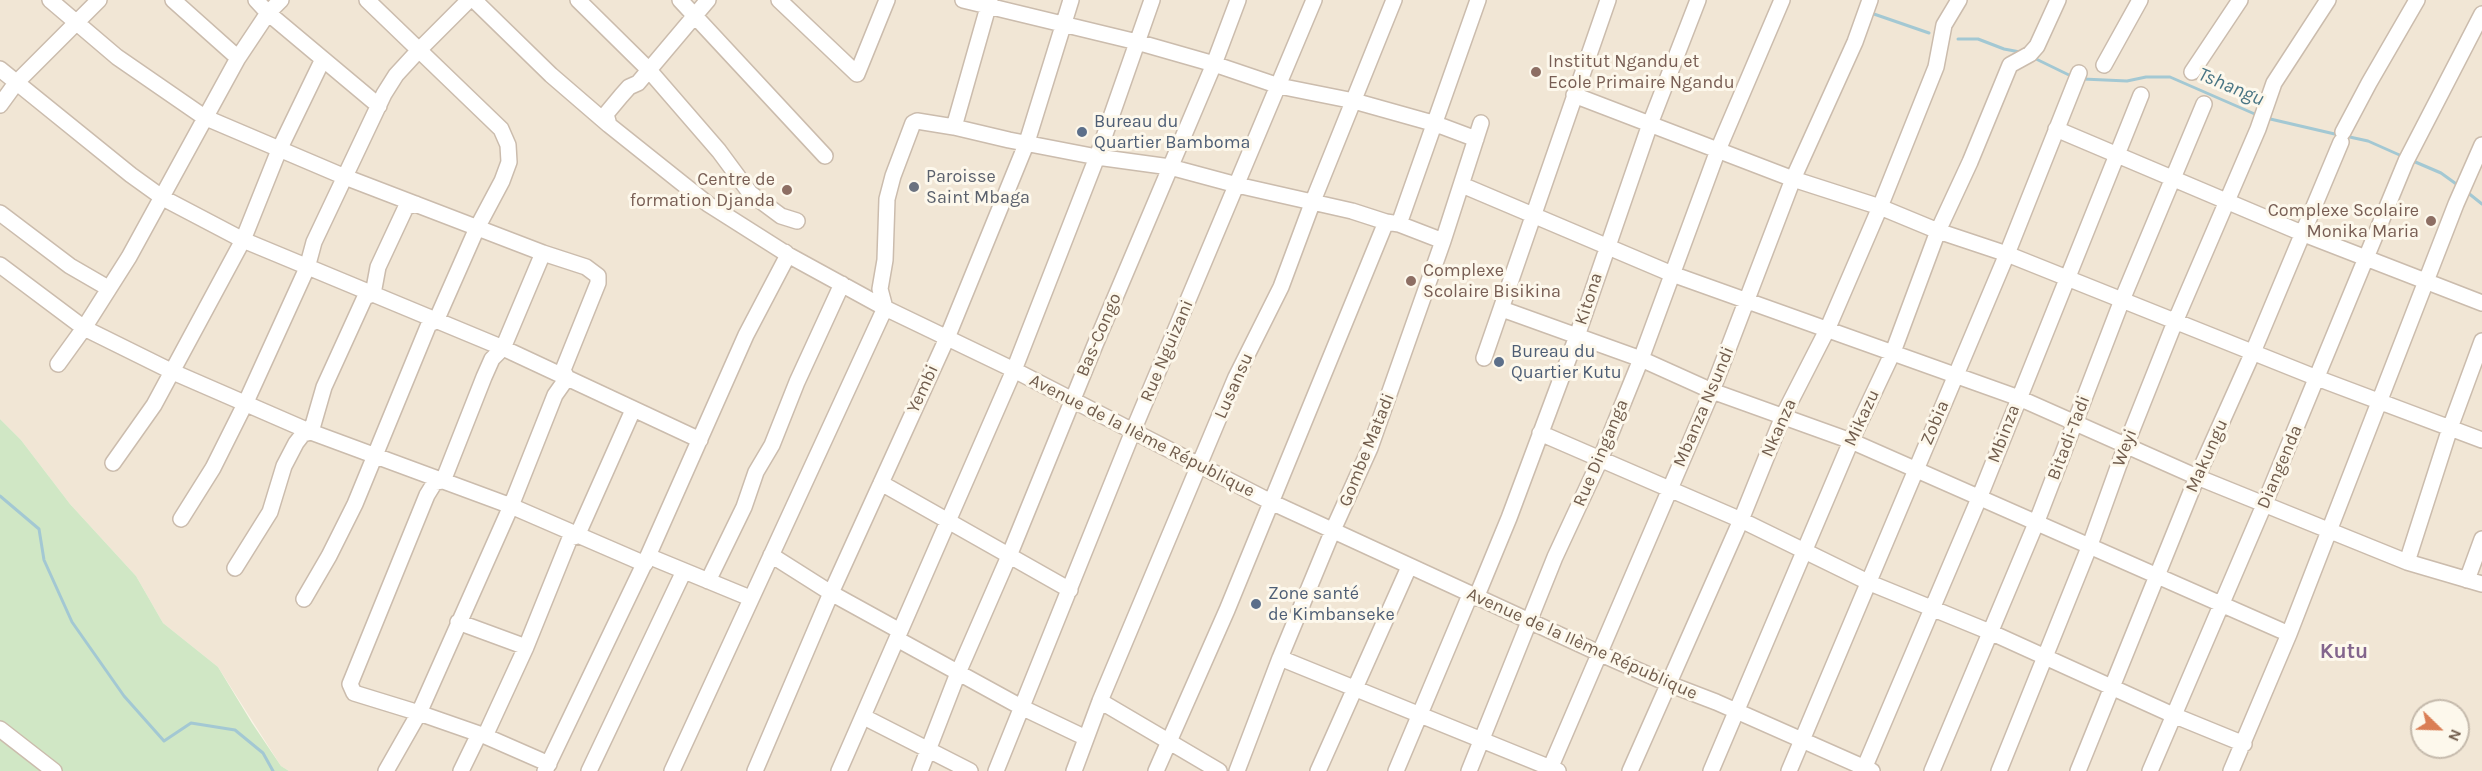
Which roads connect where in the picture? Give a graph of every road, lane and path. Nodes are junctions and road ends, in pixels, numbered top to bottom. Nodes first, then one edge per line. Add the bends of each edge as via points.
1 (50, 0) edge
2 (99, 0) edge
3 (173, 0) edge
4 (256, 0) edge
5 (281, 0) edge
6 (367, 0) edge
7 (469, 0) edge
8 (474, 0) edge
9 (578, 0) edge
10 (680, 0) edge
11 (708, 0) edge
12 (779, 0) edge
13 (887, 0) edge
14 (963, 0) edge
15 (1071, 0) edge
16 (1152, 0) edge
17 (1238, 0) edge
18 (1314, 0) edge
19 (1394, 0) edge
20 (1478, 0) edge
21 (1608, 0) edge
22 (1698, 0) edge
23 (1782, 0) edge
24 (1870, 0) edge
25 (1959, 0) edge
26 (2058, 0) edge
27 (2240, 0) edge
28 (2328, 0) edge
29 (2417, 0) edge
30 (989, 3) edge
31 (2140, 3) edge
32 (268, 13) junction
33 (2482, 14) edge
34 (695, 15) junction
35 (76, 23) junction
36 (1064, 23) junction
37 (1137, 42) junction
38 (419, 50) junction
39 (238, 58) junction
40 (323, 59) junction
41 (1214, 64) junction
42 (2104, 64) dead end
43 (0, 69) edge
44 (648, 69) junction
45 (2192, 72) dead end
46 (2079, 73) dead end
47 (16, 83) junction
48 (1280, 86) junction
49 (2141, 95) dead end
50 (1574, 96) junction
51 (1354, 101) junction
52 (2204, 104) dead end
53 (0, 105) edge
54 (379, 106) junction
55 (204, 117) junction
56 (1481, 123) dead end
57 (1436, 124) junction
58 (1650, 124) junction
59 (609, 125) junction
60 (954, 127) junction
61 (2056, 129) junction
62 (1476, 139) junction
63 (1027, 142) junction
64 (2482, 145) edge
65 (279, 150) junction
66 (1718, 150) junction
67 (2116, 155) junction
68 (825, 156) dead end
69 (1097, 157) junction
70 (1170, 167) junction
71 (345, 177) junction
72 (2172, 178) junction
73 (1793, 179) junction
74 (1237, 185) junction
75 (1462, 185) junction
76 (163, 198) junction
77 (2226, 200) junction
78 (1313, 201) junction
79 (416, 204) junction
80 (1880, 207) junction
81 (0, 213) edge
82 (1535, 214) junction
83 (797, 221) dead end
84 (1393, 223) junction
85 (477, 228) junction
86 (1938, 231) junction
87 (2304, 234) junction
88 (243, 240) junction
89 (1443, 241) junction
90 (1606, 246) junction
91 (785, 252) junction
92 (543, 253) junction
93 (2007, 254) junction
94 (2367, 259) junction
95 (0, 265) edge
96 (307, 268) junction
97 (1672, 274) junction
98 (2066, 278) junction
99 (2427, 282) junction
100 (842, 284) junction
101 (108, 288) junction
102 (373, 294) junction
103 (2122, 300) junction
104 (1747, 303) junction
105 (2482, 303) edge
106 (885, 308) junction
107 (1502, 309) junction
108 (436, 321) junction
109 (2175, 322) junction
110 (84, 328) junction
111 (1827, 330) junction
112 (1577, 336) junction
113 (947, 338) junction
114 (2482, 341) edge
115 (503, 348) junction
116 (1893, 352) junction
117 (2253, 352) junction
118 (1484, 358) dead end
119 (1641, 359) junction
120 (58, 364) dead end
121 (1014, 370) junction
122 (173, 372) junction
123 (1954, 375) junction
124 (567, 378) junction
125 (2317, 378) junction
126 (1712, 392) junction
127 (2019, 398) junction
128 (1072, 401) junction
129 (246, 402) junction
130 (2379, 402) junction
131 (633, 410) junction
132 (1783, 416) junction
133 (2075, 421) junction
134 (2450, 428) junction
135 (1133, 431) junction
136 (311, 432) junction
137 (1540, 433) junction
138 (700, 440) junction
139 (2482, 440) edge
140 (1851, 441) junction
141 (2126, 445) junction
142 (375, 456) junction
143 (1600, 460) junction
144 (113, 463) dead end
145 (1200, 466) junction
146 (1915, 469) junction
147 (2197, 477) junction
148 (443, 481) junction
149 (881, 483) junction
150 (1669, 491) junction
151 (1980, 496) junction
152 (1271, 502) junction
153 (2264, 505) junction
154 (511, 506) junction
155 (181, 519) dead end
156 (947, 520) junction
157 (1741, 520) junction
158 (2037, 521) junction
159 (1332, 530) junction
160 (2329, 532) junction
161 (577, 536) junction
162 (2482, 539) edge
163 (2090, 544) junction
164 (1804, 552) junction
165 (771, 555) junction
166 (1009, 556) junction
167 (646, 560) junction
168 (2407, 562) junction
169 (1409, 567) junction
170 (236, 568) dead end
171 (684, 571) junction
172 (2158, 576) junction
173 (708, 581) junction
174 (2475, 582) edge
175 (1870, 583) junction
176 (1070, 590) junction
177 (831, 593) junction
178 (1473, 596) junction
179 (750, 598) junction
180 (304, 599) dead end
181 (2222, 604) junction
182 (1933, 609) junction
183 (458, 622) junction
184 (1529, 622) junction
185 (1990, 632) junction
186 (2289, 633) junction
187 (898, 635) junction
188 (526, 647) junction
189 (1601, 654) junction
190 (2045, 657) junction
191 (1280, 658) junction
192 (958, 673) junction
193 (1669, 684) junction
194 (1356, 688) junction
195 (2112, 688) junction
196 (1100, 701) junction
197 (1021, 707) junction
198 (1737, 711) junction
199 (419, 713) junction
200 (2173, 714) junction
201 (1419, 715) junction
202 (864, 717) junction
203 (0, 729) edge
204 (482, 735) junction
205 (1086, 738) junction
206 (1169, 740) junction
207 (1803, 740) junction
208 (1482, 741) junction
209 (2244, 744) junction
210 (928, 750) junction
211 (547, 767) edge
212 (1553, 770) edge
213 (1867, 770) edge
214 (54, 771) edge
215 (386, 771) edge
216 (461, 771) edge
217 (589, 771) edge
218 (672, 771) edge
219 (755, 771) edge
220 (839, 771) edge
221 (920, 771) edge
222 (970, 771) edge
223 (996, 771) edge
224 (1074, 771) edge
225 (1156, 771) edge
226 (1219, 771) edge
227 (1237, 771) edge
228 (1318, 771) edge
229 (1396, 771) edge
230 (1469, 771) edge
231 (1630, 771) edge
232 (1711, 771) edge
233 (1789, 771) edge
234 (1932, 771) edge
235 (1999, 771) edge
236 (2078, 771) edge
237 (2150, 771) edge
238 (2231, 771) edge

1 - 35 street
2 - 35 street
3 - 39 street
4 - 32 street
5 - 32 street
6 - 38 street
7 - 38 street
8 - 59 street, Avenue de la IIème République
9 - 44 street
10 - 34 street
11 - 34 street
12 - 13 street via 857,74
14 - 30 street
15 - 36 street, Yembi
16 - 37 street
17 - 41 street, Bas-Congo
18 - 48 street, Rue Nguizani
19 - 51 street, Lusansu
20 - 57 street
21 - 50 street
22 - 58 street, Kitona
23 - 66 street, Rue Dinganga
24 - 73 street, Mbanza Nsundi
25 - 80 street, Nkanza via 1944,25 1936,67
26 - 86 street, Mikazu via 2037,46 2010,65
27 - 45 street
28 - 77 street, Weyi via 2274,83
29 - 87 street, Makungu via 2342,137
30 - 36 street
30 - 60 street
31 - 42 street
32 - 39 street
32 - 40 street
33 - 94 street, Diangenda via 2407,159
34 - 44 street
34 - 68 street
35 - 47 street
35 - 55 street via 117,57
36 - 37 street
36 - 63 street, Yembi
37 - 41 street
37 - 69 street
38 - 54 street via 396,75
38 - 85 street via 501,129 508,145 509,162 502,181
39 - 55 street
40 - 54 street
40 - 65 street
41 - 48 street
41 - 70 street, Bas-Congo
43 - 47 street
44 - 59 street via 606,114
44 - 83 street via 750,193 781,216
46 - 61 street, Zobia
47 - 53 street
47 - 76 street
48 - 51 street
48 - 74 street, Rue Nguizani
49 - 67 street, Mbinza
50 - 58 street
50 - 82 street
51 - 57 street
51 - 78 street, Lusansu
52 - 72 street, Bitadi-Tadi
54 - 71 street
55 - 65 street
55 - 76 street
56 - 62 street, Gombe Matadi
57 - 62 street
57 - 84 street
58 - 66 street
58 - 90 street, Kitona
59 - 91 street, Avenue de la IIème République via 716,210
60 - 63 street
60 - 106 street via 917,121 911,127 887,199 880,289
61 - 67 street
61 - 93 street, Zobia
62 - 75 street, Gombe Matadi
63 - 69 street
63 - 113 street, Yembi
64 - 99 street
65 - 71 street
65 - 88 street
66 - 73 street
66 - 97 street, Rue Dinganga
67 - 72 street
67 - 98 street, Mbinza
69 - 70 street
69 - 121 street
70 - 74 street
70 - 128 street, Bas-Congo
71 - 79 street
71 - 96 street via 314,242
72 - 77 street
72 - 103 street, Bitadi-Tadi
73 - 80 street
73 - 104 street, Mbanza Nsundi
74 - 78 street
74 - 135 street, Rue Nguizani
75 - 82 street
75 - 89 street, Gombe Matadi
76 - 88 street
76 - 101 street
77 - 87 street
77 - 109 street, Weyi
78 - 84 street
78 - 145 street, Lusansu via 1281,287 1236,377
79 - 85 street
79 - 102 street via 406,207 378,267
80 - 86 street
80 - 111 street, Nkanza
81 - 101 street via 70,266
82 - 90 street
82 - 107 street
84 - 89 street
84 - 152 street
85 - 92 street
85 - 108 street
86 - 93 street
86 - 116 street, Mikazu
87 - 94 street
87 - 117 street, Makungu
88 - 96 street
88 - 122 street
89 - 159 street, Gombe Matadi via 1370,448
90 - 97 street
90 - 112 street, Kitona
91 - 100 street, Avenue de la IIème République
91 - 138 street via 788,255 746,335
92 - 115 street
92 - 124 street via 586,267 598,276 563,370
93 - 98 street
93 - 123 street, Zobia
94 - 99 street
94 - 125 street, Diangenda
95 - 110 street
96 - 102 street
96 - 129 street
97 - 104 street
97 - 119 street, Rue Dinganga
98 - 103 street
98 - 127 street, Mbinza
99 - 105 street
99 - 130 street
100 - 106 street, Avenue de la IIème République
100 - 173 street
101 - 110 street
102 - 108 street
102 - 136 street via 365,297 358,311 324,387
103 - 109 street
103 - 133 street, Bitadi-Tadi
104 - 111 street
104 - 126 street, Mbanza Nsundi
106 - 113 street, Avenue de la IIème République
106 - 165 street
107 - 112 street
107 - 118 street
108 - 115 street
108 - 142 street via 429,324
109 - 117 street
109 - 141 street, Weyi
110 - 120 street
110 - 122 street
111 - 116 street
111 - 132 street, Nkanza
112 - 119 street
112 - 137 street, Kitona
113 - 121 street, Avenue de la IIème République
113 - 149 street, Yembi
114 - 134 street
115 - 124 street
115 - 148 street via 492,359
116 - 123 street
116 - 140 street, Mikazu
117 - 125 street
117 - 147 street, Makungu
119 - 126 street
119 - 143 street, Rue Dinganga
121 - 128 street, Avenue de la IIème République
121 - 156 street
122 - 129 street
122 - 144 street
123 - 127 street
123 - 146 street, Zobia
124 - 131 street
124 - 154 street via 555,395
125 - 130 street
125 - 153 street, Diangenda
126 - 132 street
126 - 150 street, Mbanza Nsundi
127 - 133 street
127 - 151 street, Mbinza
128 - 135 street, Avenue de la IIème République
128 - 166 street, Bas-Congo
129 - 136 street
129 - 155 street via 213,468
130 - 134 street
130 - 160 street
131 - 138 street
131 - 161 street
132 - 140 street
132 - 157 street, Nkanza
133 - 141 street
133 - 158 street, Bitadi-Tadi
134 - 139 street
134 - 168 street
135 - 145 street, Avenue de la IIème République
135 - 176 street, Rue Nguizani
136 - 142 street
136 - 170 street via 303,434 296,443 284,466 270,512
137 - 143 street
137 - 178 street, Kitona via 1509,518
138 - 167 street
140 - 146 street
140 - 164 street, Mikazu
141 - 147 street
141 - 163 street, Weyi
142 - 148 street
142 - 180 street via 329,556
143 - 150 street
143 - 184 street, Rue Dinganga
145 - 152 street, Avenue de la IIème République
145 - 196 street, Lusansu
146 - 151 street
146 - 175 street, Zobia
147 - 153 street
147 - 172 street, Makungu
148 - 154 street
148 - 199 street via 435,482 427,495 350,684 354,693
149 - 156 street
149 - 177 street, Yembi
150 - 157 street
150 - 189 street, Mbanza Nsundi
151 - 158 street via 1997,507
151 - 182 street, Mbinza
152 - 159 street, Avenue de la IIème République
152 - 206 street
153 - 160 street
153 - 181 street, Diangenda
154 - 161 street
154 - 183 street
156 - 166 street
156 - 187 street
157 - 164 street
157 - 193 street, Nkanza
158 - 163 street
158 - 185 street, Bitadi-Tadi
159 - 169 street, Avenue de la IIème République
159 - 191 street, Gombe Matadi
160 - 168 street
160 - 186 street
161 - 167 street
161 - 188 street via 570,538
162 - 174 street
163 - 172 street
163 - 190 street, Weyi
164 - 175 street
164 - 198 street, Mikazu
165 - 177 street
165 - 179 street
166 - 176 street
166 - 192 street, Bas-Congo
167 - 171 street
167 - 211 street
168 - 174 street
169 - 178 street, Avenue de la IIème République
169 - 194 street
171 - 173 street
171 - 217 street
172 - 181 street
172 - 195 street, Makungu
173 - 179 street
175 - 182 street
175 - 207 street, Zobia
176 - 197 street, Rue Nguizani
177 - 187 street
177 - 219 street, Yembi
178 - 184 street, Avenue de la IIème République
178 - 201 street, Kitona
179 - 218 street
181 - 186 street
181 - 200 street, Diangenda
182 - 185 street
182 - 213 street, Mbinza
183 - 188 street
183 - 199 street
184 - 189 street, Avenue de la IIème République
184 - 208 street, Rue Dinganga
185 - 190 street
185 - 234 street, Bitadi-Tadi
186 - 209 street
187 - 192 street
187 - 202 street
188 - 204 street
189 - 193 street, Avenue de la IIème République
189 - 212 street, Mbanza Nsundi
190 - 195 street
190 - 235 street, Weyi
191 - 194 street
191 - 227 street, Gombe Matadi
192 - 197 street
192 - 210 street, Bas-Congo
193 - 198 street, Avenue de la IIème République
193 - 231 street, Nkanza
194 - 201 street
194 - 228 street
195 - 200 street
195 - 236 street, Makungu
196 - 205 street, Lusansu
196 - 206 street
197 - 205 street
197 - 223 street, Rue Nguizani
198 - 207 street, Avenue de la IIème République
198 - 232 street, Mikazu
199 - 204 street
199 - 215 street
200 - 209 street
200 - 237 street, Diangenda
201 - 208 street
201 - 229 street, Kitona
202 - 210 street
202 - 220 street
203 - 214 street
204 - 211 street
204 - 216 street
205 - 224 street, Lusansu
206 - 225 street
206 - 226 street
207 - 213 street, Avenue de la IIème République
207 - 233 street, Zobia
208 - 212 street
208 - 230 street, Rue Dinganga
209 - 238 street
210 - 221 street, Bas-Congo
210 - 222 street

